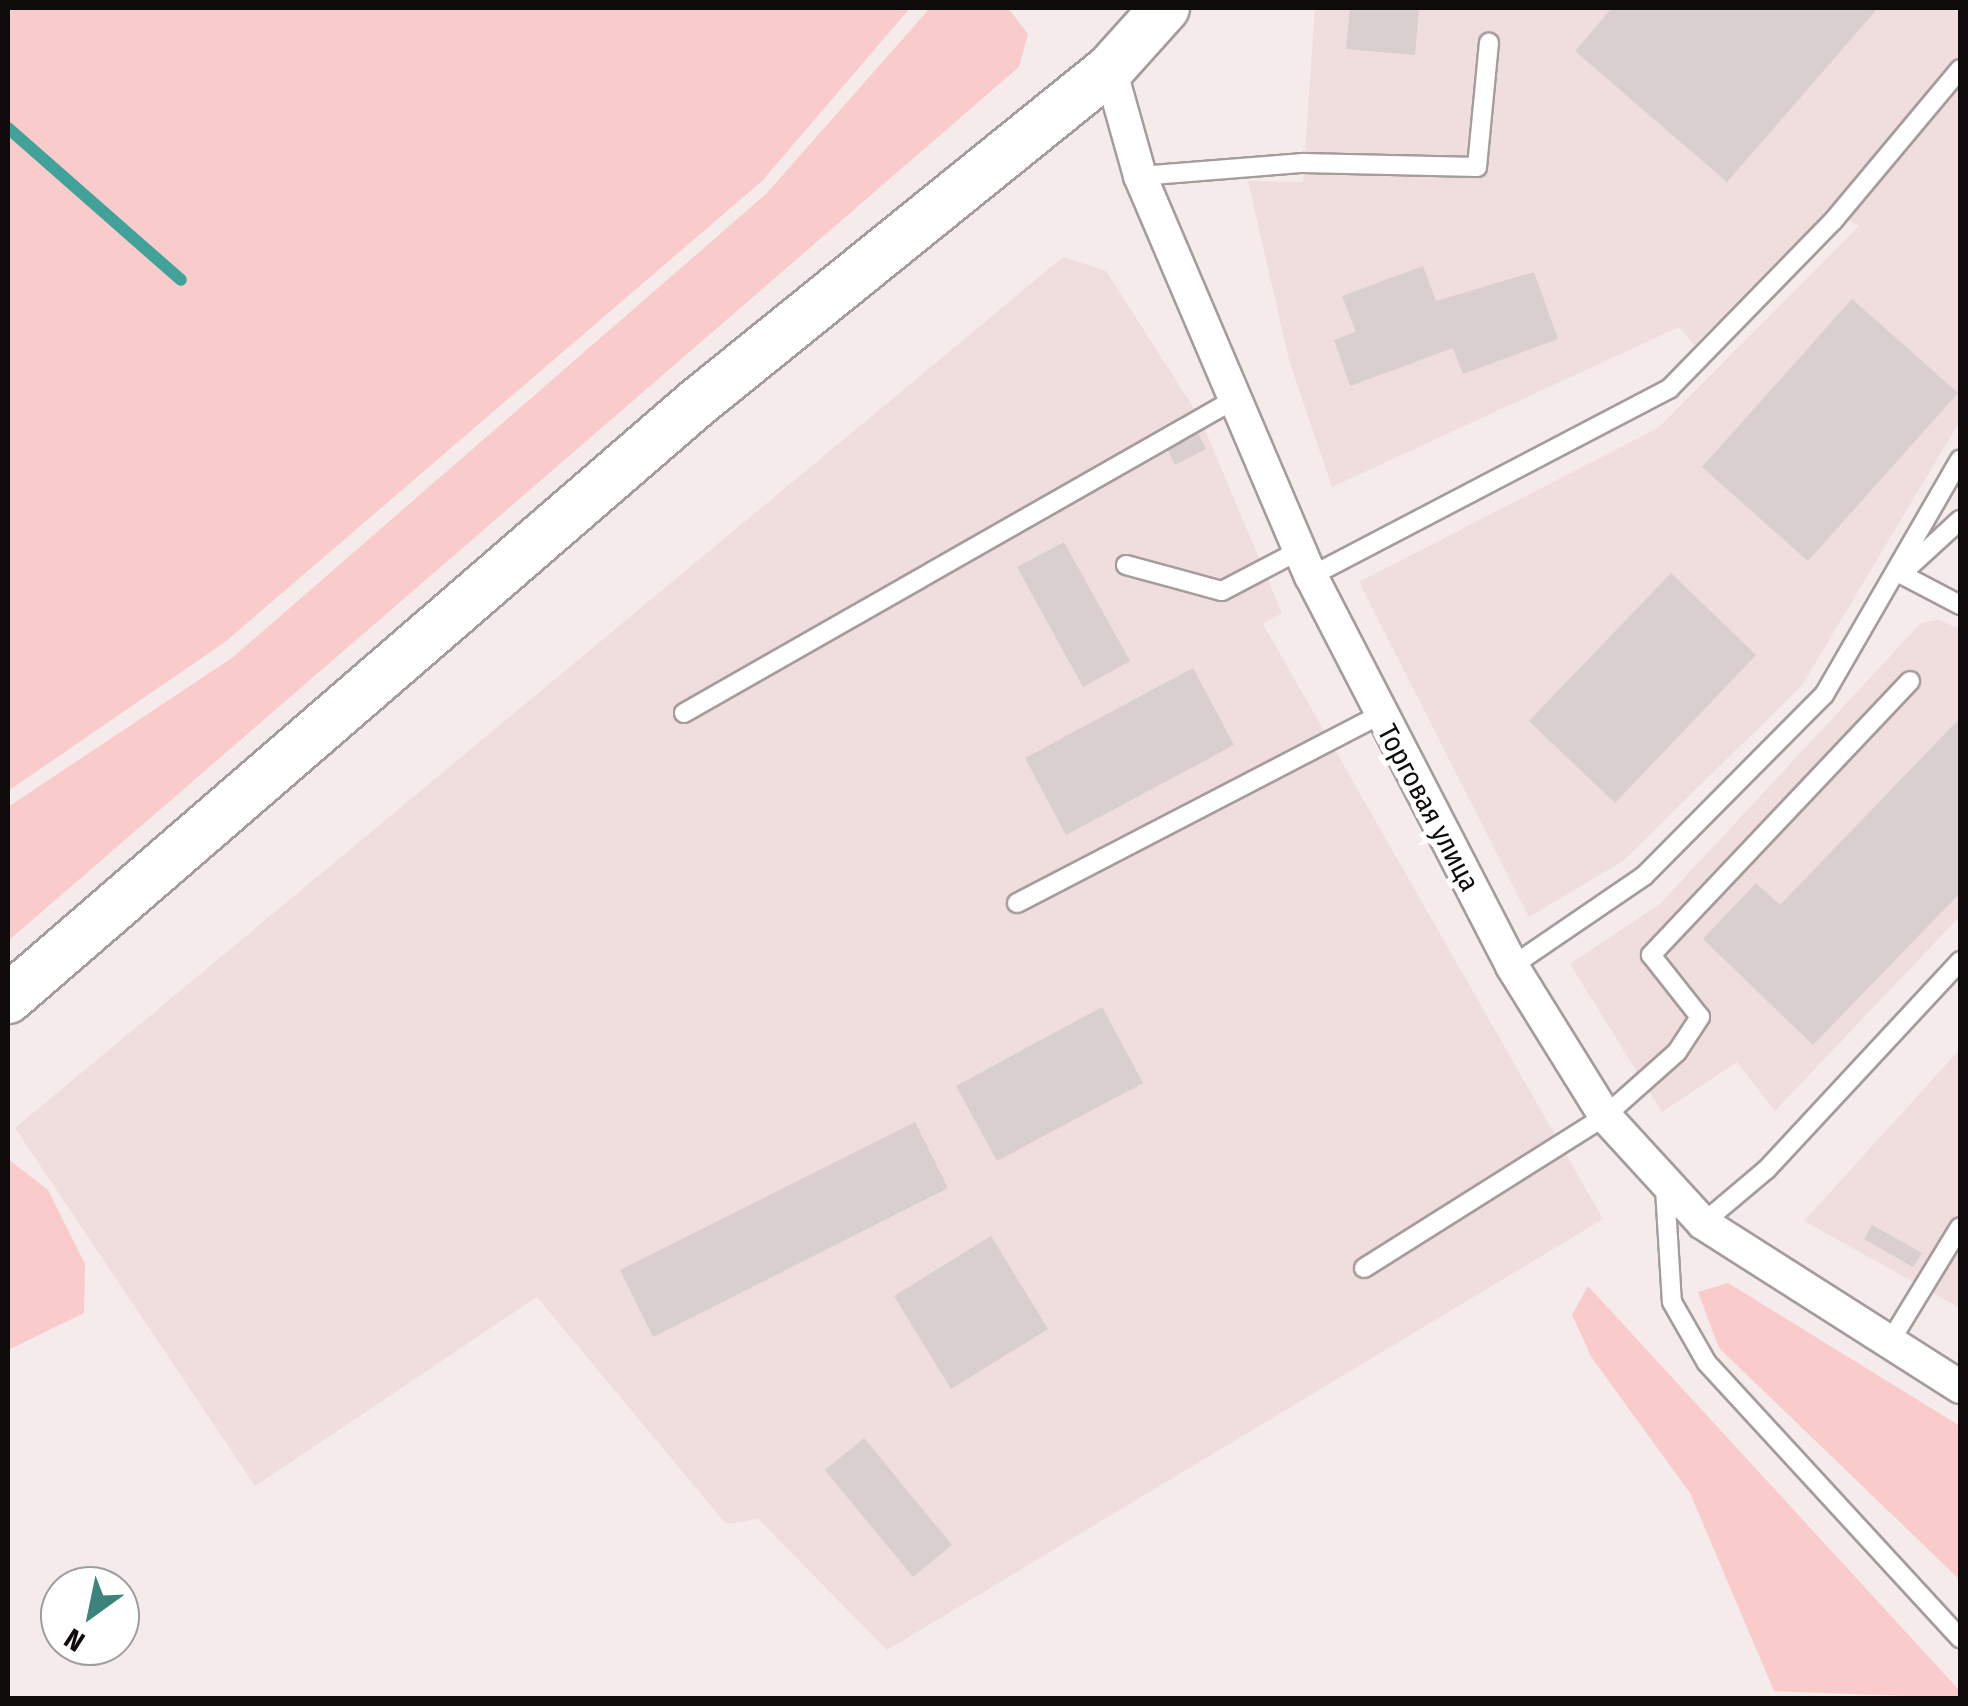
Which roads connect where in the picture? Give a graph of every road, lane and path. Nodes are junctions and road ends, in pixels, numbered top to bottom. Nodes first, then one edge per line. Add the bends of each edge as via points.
1 (1165, 8) edge
2 (1489, 43) dead end
3 (1960, 68) edge
4 (1110, 69) junction
5 (1140, 176) junction
6 (1238, 398) junction
7 (1960, 459) edge
8 (1960, 520) edge
9 (1305, 563) junction
10 (1126, 564) dead end
11 (1901, 574) junction
12 (1960, 606) edge
13 (1910, 682) dead end
14 (684, 713) dead end
15 (1380, 715) junction
16 (1017, 903) dead end
17 (1960, 961) edge
18 (1512, 966) junction
19 (8, 1000) edge
20 (1605, 1116) junction
21 (1665, 1189) junction
22 (1704, 1223) junction
23 (1960, 1227) edge
24 (1364, 1268) dead end
25 (1892, 1340) junction
26 (1960, 1387) edge
27 (1960, 1638) edge

1 - 4 main road
2 - 5 lane via 1476,167 1303,163
3 - 9 lane via 1833,221 1670,388
4 - 5 street, Торговая улица
4 - 19 main road via 698,402
5 - 6 street, Торговая улица
6 - 9 street, Торговая улица
6 - 14 lane
7 - 11 lane
8 - 11 lane
9 - 10 lane via 1222,590
9 - 15 street, Торговая улица
11 - 12 lane
11 - 18 lane via 1824,695 1644,876
13 - 20 lane via 1651,955 1700,1017 1678,1052
15 - 16 lane
15 - 18 street, Торговая улица
17 - 22 lane via 1767,1169
18 - 20 street, Торговая улица
20 - 21 street, Торговая улица
20 - 24 lane
21 - 22 street, Торговая улица
21 - 27 lane via 1672,1302 1707,1364
22 - 25 street, Торговая улица
23 - 25 lane
25 - 26 street, Торговая улица

